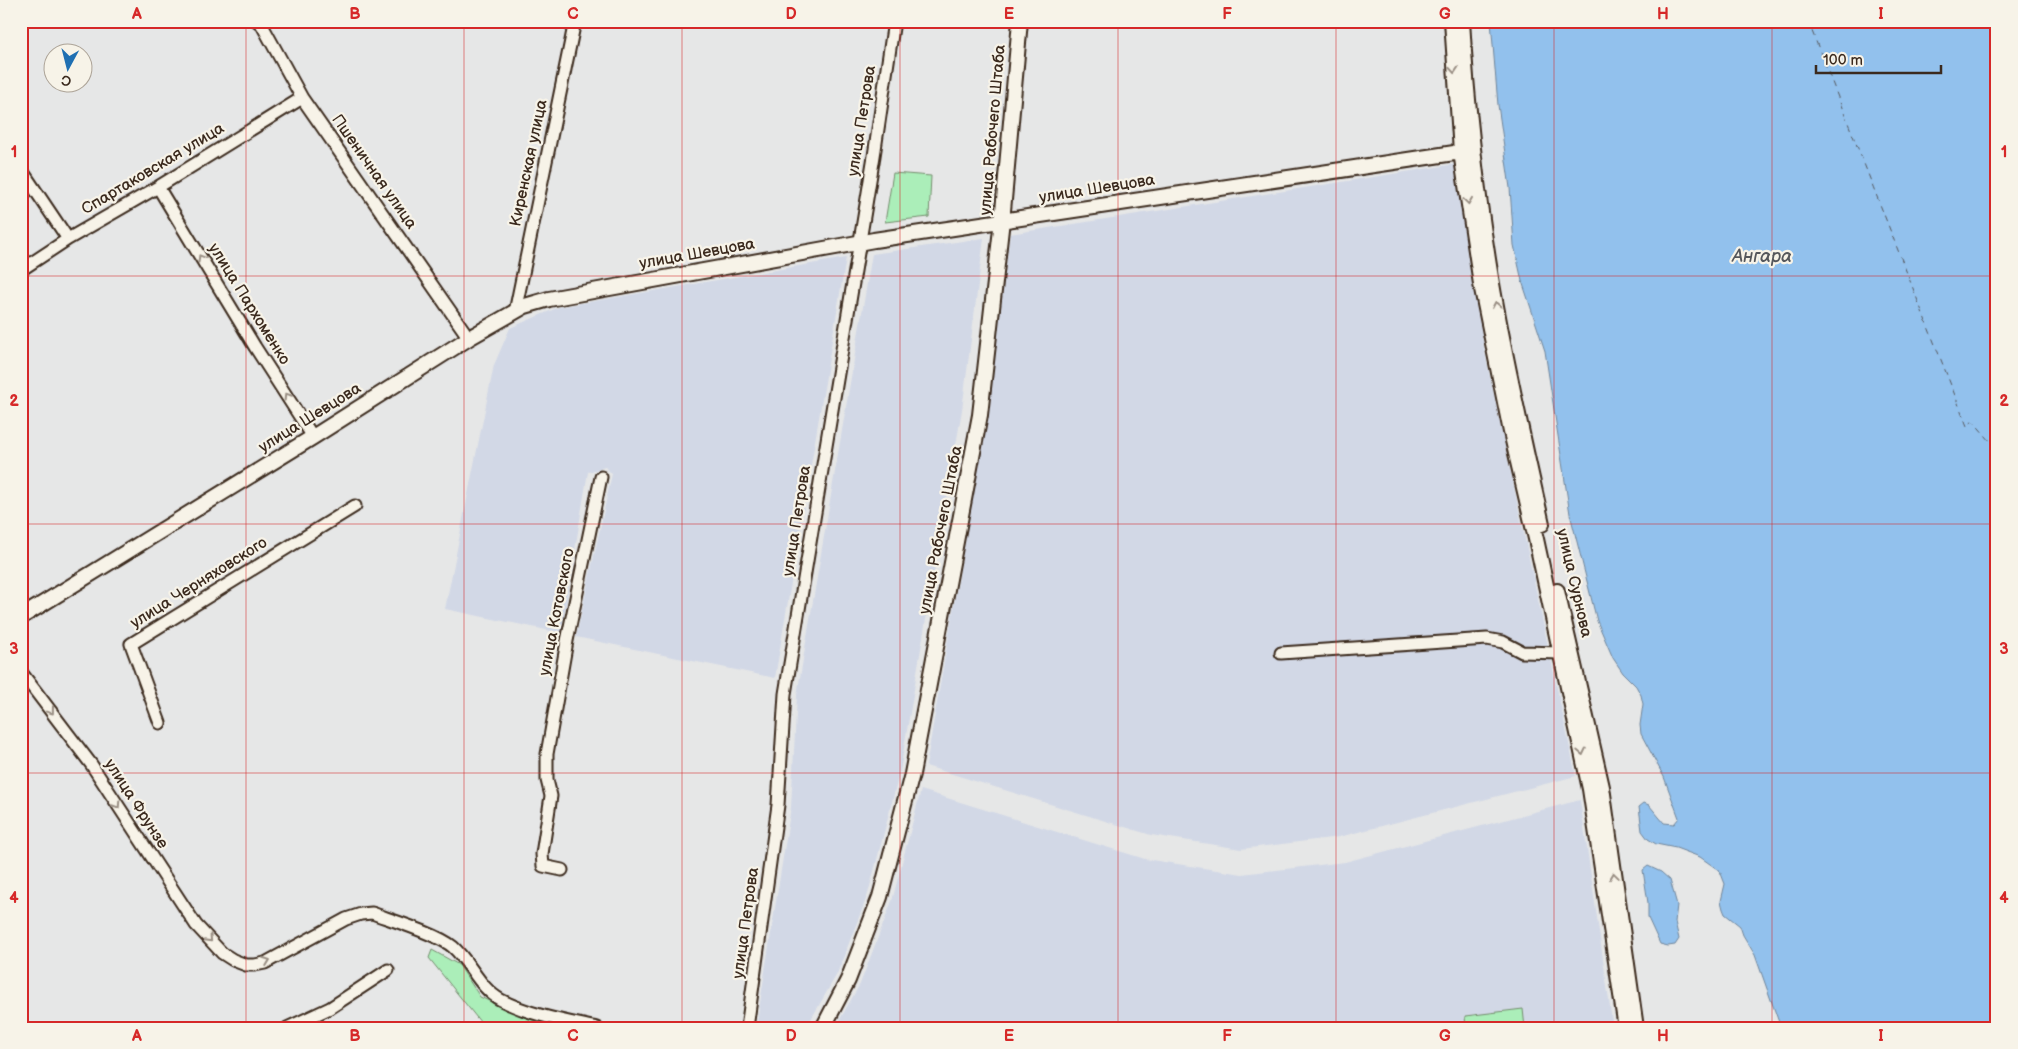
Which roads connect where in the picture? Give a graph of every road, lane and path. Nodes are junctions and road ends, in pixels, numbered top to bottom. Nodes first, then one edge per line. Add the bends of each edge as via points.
1 (575, 21) edge
2 (894, 21) edge
3 (1020, 21) edge
4 (1452, 21) edge
5 (1462, 21) edge
6 (261, 22) edge
7 (302, 98) junction
8 (1467, 149) junction
9 (21, 168) edge
10 (158, 187) junction
11 (1002, 222) junction
12 (68, 239) junction
13 (860, 242) junction
14 (21, 270) edge
15 (515, 312) junction
16 (469, 338) junction
17 (313, 437) junction
18 (601, 477) dead end
19 (355, 506) dead end
20 (21, 617) edge
21 (1561, 652) junction
22 (1281, 653) dead end
23 (21, 672) edge
24 (160, 723) dead end
25 (562, 870) dead end
26 (388, 970) dead end
27 (287, 1028) edge
28 (597, 1028) edge
29 (747, 1028) edge
30 (823, 1028) edge
31 (1626, 1028) edge
32 (1636, 1028) edge

1 - 15 street, Киренская улица
2 - 13 street, улица Петрова
3 - 11 main road, улица Рабочего Штаба
4 -> 8 main road
5 - 8 main road
6 - 7 street, Пшеничная улица
7 - 10 street, Спартаковская улица
7 - 16 street, Пшеничная улица
8 - 11 main road, улица Шевцова
8 -> 21 main road, улица Сурнова via 1479,276
32 -> 8 main road, улица Сурнова via 1602,787 1514,398
9 - 12 street
10 - 12 street, Спартаковская улица
17 -> 10 street, улица Пархоменко
11 - 13 main road, улица Шевцова
11 - 30 main road, улица Рабочего Штаба via 980,415 912,774 880,897 848,980
12 - 14 street, Спартаковская улица
13 - 15 main road, улица Шевцова via 549,299
13 - 29 street, улица Петрова via 785,694 778,805
15 - 16 main road, улица Шевцова
16 - 17 main road, улица Шевцова
17 - 20 main road, улица Шевцова
18 - 25 street, улица Котовского via 547,754 551,796 543,866
19 - 24 street, улица Черняховского via 131,644
21 - 22 street via 1522,652 1503,642 1487,639
21 -> 31 main road, улица Сурнова via 1592,798
23 -> 28 street, улица Фрунзе via 91,764 196,925 222,953 246,964 265,963 346,919 372,913 450,945 484,986 501,1000 540,1015
26 - 27 street via 330,1008

